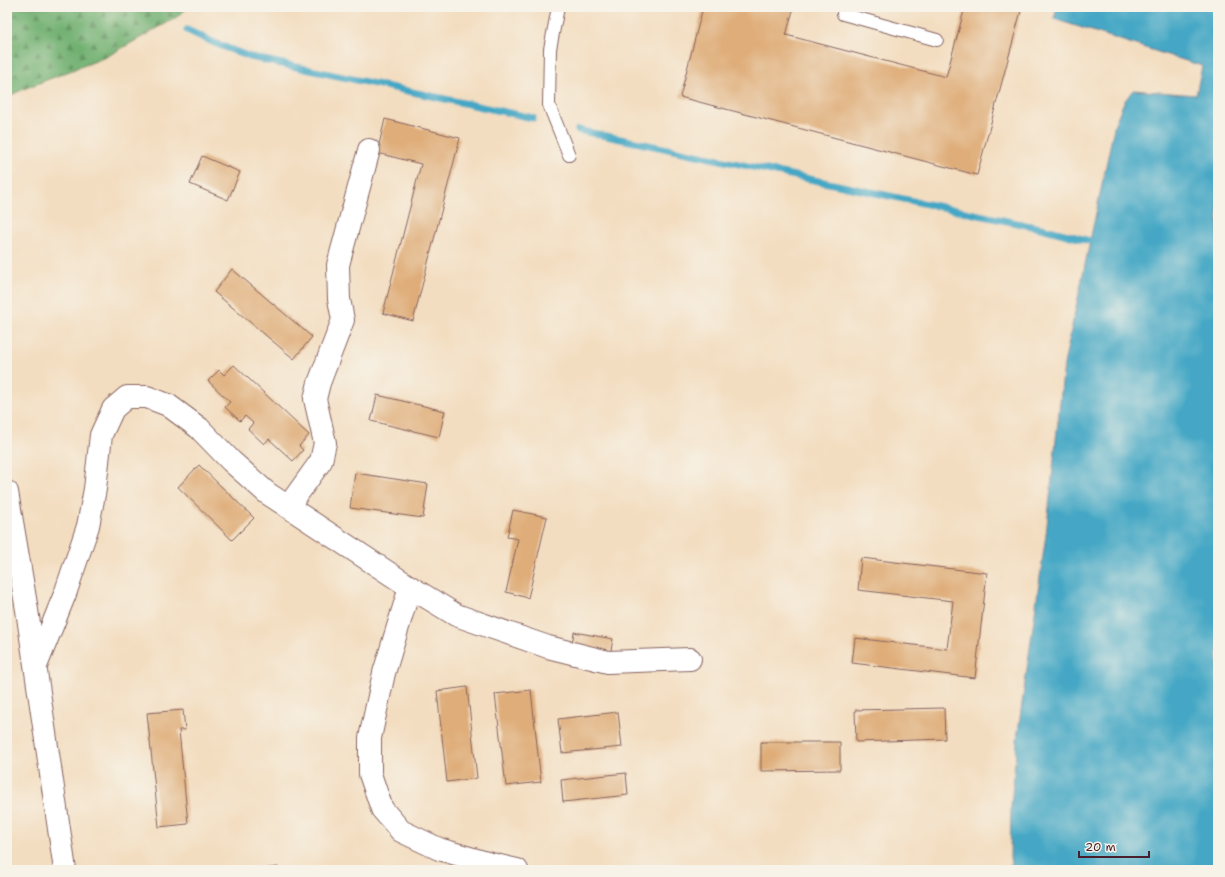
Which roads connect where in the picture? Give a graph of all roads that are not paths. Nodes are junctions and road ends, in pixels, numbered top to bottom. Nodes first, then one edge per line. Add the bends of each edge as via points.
1 (558, 7) edge
2 (845, 7) edge
3 (937, 40) dead end
4 (369, 150) dead end
5 (569, 154) dead end
6 (7, 492) edge
7 (288, 507) junction
8 (410, 587) junction
9 (690, 659) dead end
10 (36, 666) junction
11 (65, 870) edge
12 (516, 870) edge

1 - 5 lane via 550,49 549,105
2 - 3 lane via 843,14
4 - 7 street via 338,265 339,299 343,320 315,399 325,442 321,461
6 - 10 street
7 - 8 street
7 - 10 street via 267,493 199,428 168,405 147,397 127,397 113,409 101,435 88,526 65,594
8 - 9 street via 456,615 548,647 608,662
8 - 12 street via 384,673 370,738 370,774 382,809 401,831 440,849
10 - 11 street

